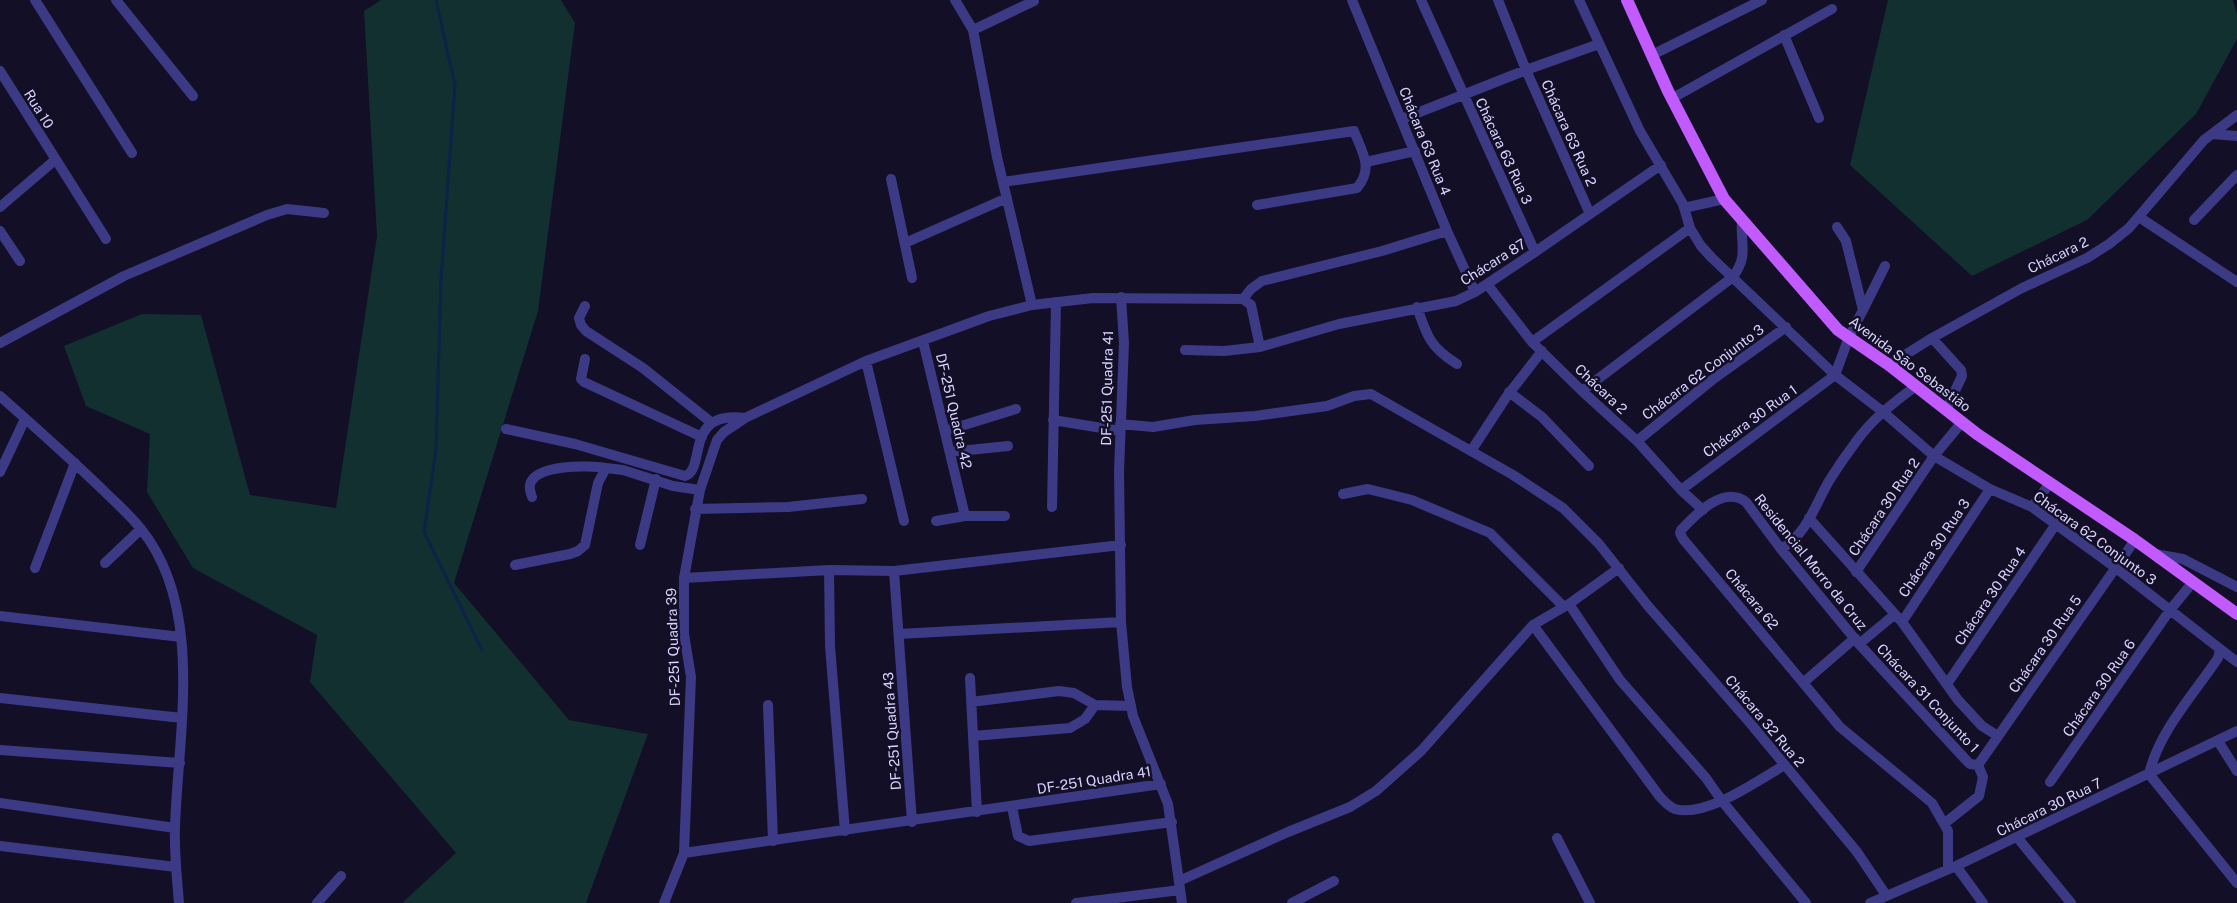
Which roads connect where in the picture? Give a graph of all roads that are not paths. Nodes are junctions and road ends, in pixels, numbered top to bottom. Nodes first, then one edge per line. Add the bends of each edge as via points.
1 (35, 0) edge
2 (116, 0) edge
3 (955, 0) edge
4 (1034, 0) edge
5 (1352, 0) edge
6 (1421, 0) edge
7 (1498, 0) edge
8 (1579, 0) edge
9 (1627, 0) edge
10 (1762, 0) edge
11 (1832, 8) dead end
12 (973, 30) junction
13 (1784, 36) junction
14 (1599, 44) junction
15 (1652, 55) junction
16 (1526, 70) junction
17 (0, 72) edge
18 (1463, 95) junction
19 (193, 96) dead end
20 (1671, 99) junction
21 (2237, 116) edge
22 (1819, 118) dead end
23 (1402, 119) junction
24 (2212, 134) junction
25 (2237, 136) edge
26 (1415, 151) junction
27 (132, 153) dead end
28 (55, 160) junction
29 (1366, 162) junction
30 (1660, 165) junction
31 (2237, 175) edge
32 (891, 179) dead end
33 (1003, 182) junction
34 (1007, 198) junction
35 (1724, 199) junction
36 (1, 204) edge
37 (1257, 205) dead end
38 (1684, 208) junction
39 (324, 213) dead end
40 (1590, 214) junction
41 (2139, 217) junction
42 (1742, 220) junction
43 (2194, 220) dead end
44 (1837, 227) dead end
45 (1690, 228) junction
46 (0, 231) edge
47 (1447, 231) junction
48 (106, 239) dead end
49 (905, 243) junction
50 (1535, 252) junction
51 (20, 261) dead end
52 (1885, 266) dead end
53 (1732, 277) junction
54 (912, 278) dead end
55 (2237, 282) edge
56 (1487, 284) junction
57 (1475, 292) junction
58 (1120, 297) junction
59 (1243, 299) junction
60 (1056, 302) junction
61 (1032, 305) junction
62 (585, 306) dead end
63 (1417, 307) junction
64 (1863, 310) junction
65 (1786, 327) junction
66 (1849, 337) junction
67 (1932, 338) junction
68 (923, 342) junction
69 (1532, 342) junction
70 (0, 343) edge
71 (1260, 347) junction
72 (1185, 350) dead end
73 (1542, 352) junction
74 (585, 359) dead end
75 (866, 361) junction
76 (1457, 364) dead end
77 (1889, 365) junction
78 (1835, 375) junction
79 (1916, 386) junction
80 (1582, 391) junction
81 (1509, 392) junction
82 (0, 396) edge
83 (1016, 409) dead end
84 (1946, 410) junction
85 (1882, 411) junction
86 (746, 418) junction
87 (26, 419) junction
88 (1053, 420) junction
89 (712, 422) junction
90 (1962, 422) junction
91 (1120, 427) junction
92 (506, 429) dead end
93 (945, 431) junction
94 (702, 437) junction
95 (1637, 441) junction
96 (1008, 446) dead end
97 (1471, 451) junction
98 (950, 452) junction
99 (1934, 456) junction
100 (75, 463) junction
101 (1588, 466) dead end
102 (606, 468) junction
103 (0, 472) edge
104 (656, 479) junction
105 (2050, 483) junction
106 (1990, 489) junction
107 (700, 490) junction
108 (1681, 490) junction
109 (1343, 494) dead end
110 (532, 497) dead end
111 (862, 499) dead end
112 (1052, 507) dead end
113 (2032, 507) junction
114 (695, 509) junction
115 (1703, 510) junction
116 (965, 516) junction
117 (1006, 516) dead end
118 (1809, 518) junction
119 (904, 521) dead end
120 (936, 521) dead end
121 (2056, 524) junction
122 (141, 529) junction
123 (1680, 533) joint
124 (2135, 540) junction
125 (640, 545) dead end
126 (1121, 545) junction
127 (1781, 549) junction
128 (2154, 554) junction
129 (105, 563) dead end
130 (516, 565) dead end
131 (35, 568) dead end
132 (1619, 568) junction
133 (2116, 568) junction
134 (829, 570) junction
135 (894, 570) junction
136 (1856, 572) junction
137 (684, 578) junction
138 (2219, 578) junction
139 (2192, 582) junction
140 (2235, 583) edge
141 (2207, 592) junction
142 (1566, 606) junction
143 (2170, 610) junction
144 (2237, 614) edge
145 (0, 616) edge
146 (1898, 619) junction
147 (1121, 622) junction
148 (1533, 625) junction
149 (899, 634) junction
150 (181, 637) junction
151 (1857, 641) junction
152 (2220, 650) junction
153 (2237, 662) edge
154 (970, 678) dead end
155 (1804, 682) junction
156 (1947, 684) junction
157 (0, 698) edge
158 (972, 702) junction
159 (768, 705) dead end
160 (1095, 705) junction
161 (1131, 706) junction
162 (182, 718) junction
163 (2237, 731) edge
164 (973, 736) junction
165 (1998, 736) junction
166 (2218, 741) junction
167 (0, 750) edge
168 (180, 763) junction
169 (1785, 765) junction
170 (1978, 765) junction
171 (2237, 771) edge
172 (2149, 774) junction
173 (2050, 782) dead end
174 (1161, 784) junction
175 (1722, 801) junction
176 (0, 803) edge
177 (1012, 807) junction
178 (977, 812) junction
179 (912, 822) junction
180 (1172, 822) junction
181 (1945, 823) junction
182 (175, 828) junction
183 (845, 831) junction
184 (2017, 837) junction
185 (1557, 838) dead end
186 (773, 841) junction
187 (0, 846) edge
188 (684, 853) junction
189 (176, 867) junction
190 (1952, 868) junction
191 (341, 876) dead end
192 (1334, 881) dead end
193 (2237, 883) edge
194 (1179, 886) junction
195 (1886, 895) junction
196 (179, 903) edge
197 (317, 903) edge
198 (664, 903) edge
199 (1076, 903) edge
200 (1182, 903) edge
201 (1292, 903) edge
202 (1590, 903) edge
203 (1806, 903) edge
204 (1870, 903) edge
205 (1983, 903) edge
206 (2070, 903) edge

1 - 27 street
2 - 19 street
3 - 12 street
4 - 12 street
5 - 23 street, Chácara 63 Rua 4
6 - 18 street
7 - 16 street
8 - 14 street, Chácara 62 Conjunto 3
9 - 15 main road, Avenida São Sebastião
10 - 15 street
11 - 13 street
12 - 33 street
13 - 20 street
13 - 22 street
14 - 16 street
14 - 30 street, Chácara 62 Conjunto 3 via 1640,131
15 - 20 main road, Avenida São Sebastião
16 - 18 street, Chácara 63 Rua 2
16 - 40 street, Chácara 63 Rua 2
17 - 28 street, Rua 10
18 - 23 street, Chácara 63 Rua 3
18 - 50 street, Chácara 63 Rua 3
20 - 35 main road, Avenida São Sebastião
21 - 24 street, Chácara 2
23 - 26 street, Chácara 63 Rua 4
24 - 25 street
24 - 41 street, Chácara 2 via 2181,165
26 - 29 street
26 - 47 street, Chácara 63 Rua 4
28 - 36 street
28 - 48 street, Rua 10
29 - 33 street via 1354,131
29 - 37 street via 1365,178 1358,188
30 - 38 street, Chácara 62 Conjunto 3
30 - 40 street, Chácara 87
31 - 43 street
32 - 49 street
33 - 34 street
34 - 49 street
34 - 61 street
35 - 38 street
35 - 42 main road, Avenida São Sebastião
38 - 45 street, Chácara 62 Conjunto 3
39 - 70 street via 287,209 267,215 124,276
40 - 50 street, Chácara 87
41 - 55 street
41 - 67 street, Chácara 2 via 2109,244 2087,258 2022,288
42 - 53 street via 1740,236 1744,257
42 - 66 main road, Avenida São Sebastião via 1838,330
44 - 64 street via 1846,241
45 - 53 street, Chácara 62 Conjunto 3 via 1701,246
45 - 69 street
46 - 51 street
47 - 57 street, Chácara 63 Rua 4
47 - 59 street via 1262,281
49 - 54 street
50 - 56 street, Chácara 87
52 - 64 street
53 - 65 street, Chácara 62 Conjunto 3
53 - 80 street
56 - 57 street, Chácara 87
56 - 69 street, Chácara 2
57 - 63 street, Chácara 87 via 1456,301
58 - 59 street
58 - 60 street
58 - 91 street, DF-251 Quadra 41 via 1124,350
59 - 71 street via 1251,305
60 - 61 street
60 - 88 street
61 - 68 street via 962,324
62 - 89 street via 579,318 586,331 642,368
63 - 71 street, Chácara 87 via 1339,324
63 - 76 street via 1428,338 1440,353
64 - 66 street
65 - 78 street, Chácara 62 Conjunto 3
65 - 95 street, Chácara 62 Conjunto 3 via 1712,380
66 - 77 main road, Avenida São Sebastião
66 - 78 street
67 - 77 street, Chácara 2
67 - 84 street via 1962,376
68 - 75 street, DF-251 Quadra 42
68 - 93 street, DF-251 Quadra 42
69 - 73 street, Chácara 2
71 - 72 street, Chácara 87 via 1224,351
73 - 80 street, Chácara 2
73 - 81 street
74 - 94 street via 581,373 584,382
75 - 86 street, DF-251 Quadra 39
75 - 119 street
77 - 79 main road, Avenida São Sebastião
78 - 85 street, Chácara 62 Conjunto 3
78 - 108 street, Chácara 30 Rua 1
79 - 84 main road, Avenida São Sebastião
79 - 85 street
80 - 95 street, Chácara 2
81 - 97 street
81 - 101 street via 1542,417
82 - 87 street
83 - 93 street
84 - 90 main road, Avenida São Sebastião
85 - 99 street, Chácara 62 Conjunto 3
85 - 118 street via 1856,441
86 - 89 street via 724,418
86 - 107 street, DF-251 Quadra 39 via 717,440
87 - 100 street
87 - 103 street
88 - 91 street, Chácara 32 Rua 2
88 - 112 street
89 - 94 street
90 - 99 street, Chácara 30 Rua 2
90 - 105 main road, Avenida São Sebastião
91 - 97 street, Chácara 32 Rua 2 via 1153,427 1255,416 1327,406 1354,396 1371,394
91 - 126 street, DF-251 Quadra 41
92 - 94 street via 576,444 685,476 692,470
93 - 98 street, DF-251 Quadra 42
95 - 108 street, Chácara 2
96 - 98 street
97 - 132 street, Chácara 32 Rua 2 via 1563,508
98 - 116 street, DF-251 Quadra 42
99 - 106 street, Chácara 62 Conjunto 3
99 - 136 street, Chácara 30 Rua 2
100 - 122 street
100 - 131 street
102 - 104 street
102 - 110 street via 590,465 542,471 530,485
102 - 130 street via 598,483 586,545 570,554
104 - 107 street via 673,486
104 - 125 street
105 - 113 street
105 - 124 main road, Avenida São Sebastião
106 - 113 street, Chácara 62 Conjunto 3
106 - 146 street, Chácara 30 Rua 3
107 - 114 street, DF-251 Quadra 39
108 - 115 street, Chácara 2
109 - 142 street via 1368,489 1404,498 1490,534
111 - 114 street via 788,508
113 - 121 street, Chácara 62 Conjunto 3
114 - 137 street, DF-251 Quadra 39
115 - 123 street, Residencial Morro da Cruz
115 - 127 street, Residencial Morro da Cruz via 1729,495 1740,496
116 - 117 street
116 - 120 street
118 - 127 street via 1801,532
118 - 136 street, Residencial Morro da Cruz
121 - 133 street, Chácara 62 Conjunto 3
121 - 156 street, Chácara 30 Rua 4
122 - 129 street
122 - 150 street via 168,577
123 - 155 street, Chácara 62
124 - 128 main road, Avenida São Sebastião
124 - 133 street, Chácara 30 Rua 5
126 - 135 street
126 - 147 street, DF-251 Quadra 41
127 - 151 street, Residencial Morro da Cruz
128 - 138 street via 2183,559
128 - 139 main road, Avenida São Sebastião
132 - 142 street
132 - 169 street, Chácara 32 Rua 2
133 - 143 street, Chácara 62 Conjunto 3
133 - 165 street, Chácara 30 Rua 5
134 - 135 street
134 - 137 street
134 - 183 street via 830,646
135 - 149 street, DF-251 Quadra 43
136 - 146 street, Residencial Morro da Cruz
137 - 188 street, DF-251 Quadra 39 via 684,634 690,677
138 - 140 street
138 - 141 street
139 - 141 main road, Avenida São Sebastião
139 - 143 street, Chácara 30 Rua 6
141 - 144 main road, Avenida São Sebastião
142 - 148 street
142 - 175 street via 1620,680 1706,778
143 - 152 street, Chácara 62 Conjunto 3
143 - 173 street, Chácara 30 Rua 6
145 - 150 street
146 - 151 street, Residencial Morro da Cruz
146 - 156 street, Residencial Morro da Cruz
147 - 149 street
147 - 161 street, DF-251 Quadra 41
148 - 175 street via 1668,805 1674,809 1689,810
148 - 194 street via 1421,751 1376,791 1350,807 1288,832
149 - 179 street, DF-251 Quadra 43
150 - 162 street
151 - 155 street
151 - 170 street, Chácara 31 Conjunto 1 via 1966,760
152 - 153 street
152 - 172 street via 2218,658 2162,740
154 - 158 street
155 - 181 street via 1840,727 1932,803
156 - 165 street, Residencial Morro da Cruz via 1970,714
157 - 162 street
158 - 160 street via 1059,691 1074,693
158 - 164 street
159 - 186 street
160 - 161 street
160 - 164 street via 1086,719 1070,728
161 - 174 street, DF-251 Quadra 41
162 - 168 street
163 - 166 street, Chácara 30 Rua 7
164 - 178 street
165 - 170 street, Chácara 30 Rua 5
166 - 171 street
166 - 172 street, Chácara 30 Rua 7
167 - 168 street
168 - 182 street
169 - 175 street
169 - 195 street, Chácara 32 Rua 2 via 1857,852
170 - 181 street via 1983,777 1979,796
172 - 184 street, Chácara 30 Rua 7
172 - 193 street
174 - 177 street, DF-251 Quadra 41
174 - 180 street
175 - 203 street
176 - 182 street
177 - 178 street, DF-251 Quadra 41
177 - 180 street via 1018,836 1029,841
178 - 179 street, DF-251 Quadra 41
179 - 183 street
180 - 194 street
181 - 190 street
182 - 189 street
183 - 186 street
184 - 190 street, Chácara 30 Rua 7
184 - 206 street
185 - 202 street
186 - 188 street
187 - 189 street
188 - 198 street, DF-251 Quadra 39
189 - 196 street
190 - 195 street, Chácara 30 Rua 7
190 - 205 street
191 - 197 street
192 - 201 street
194 - 199 street
194 - 200 street
195 - 204 street, Chácara 30 Rua 7

